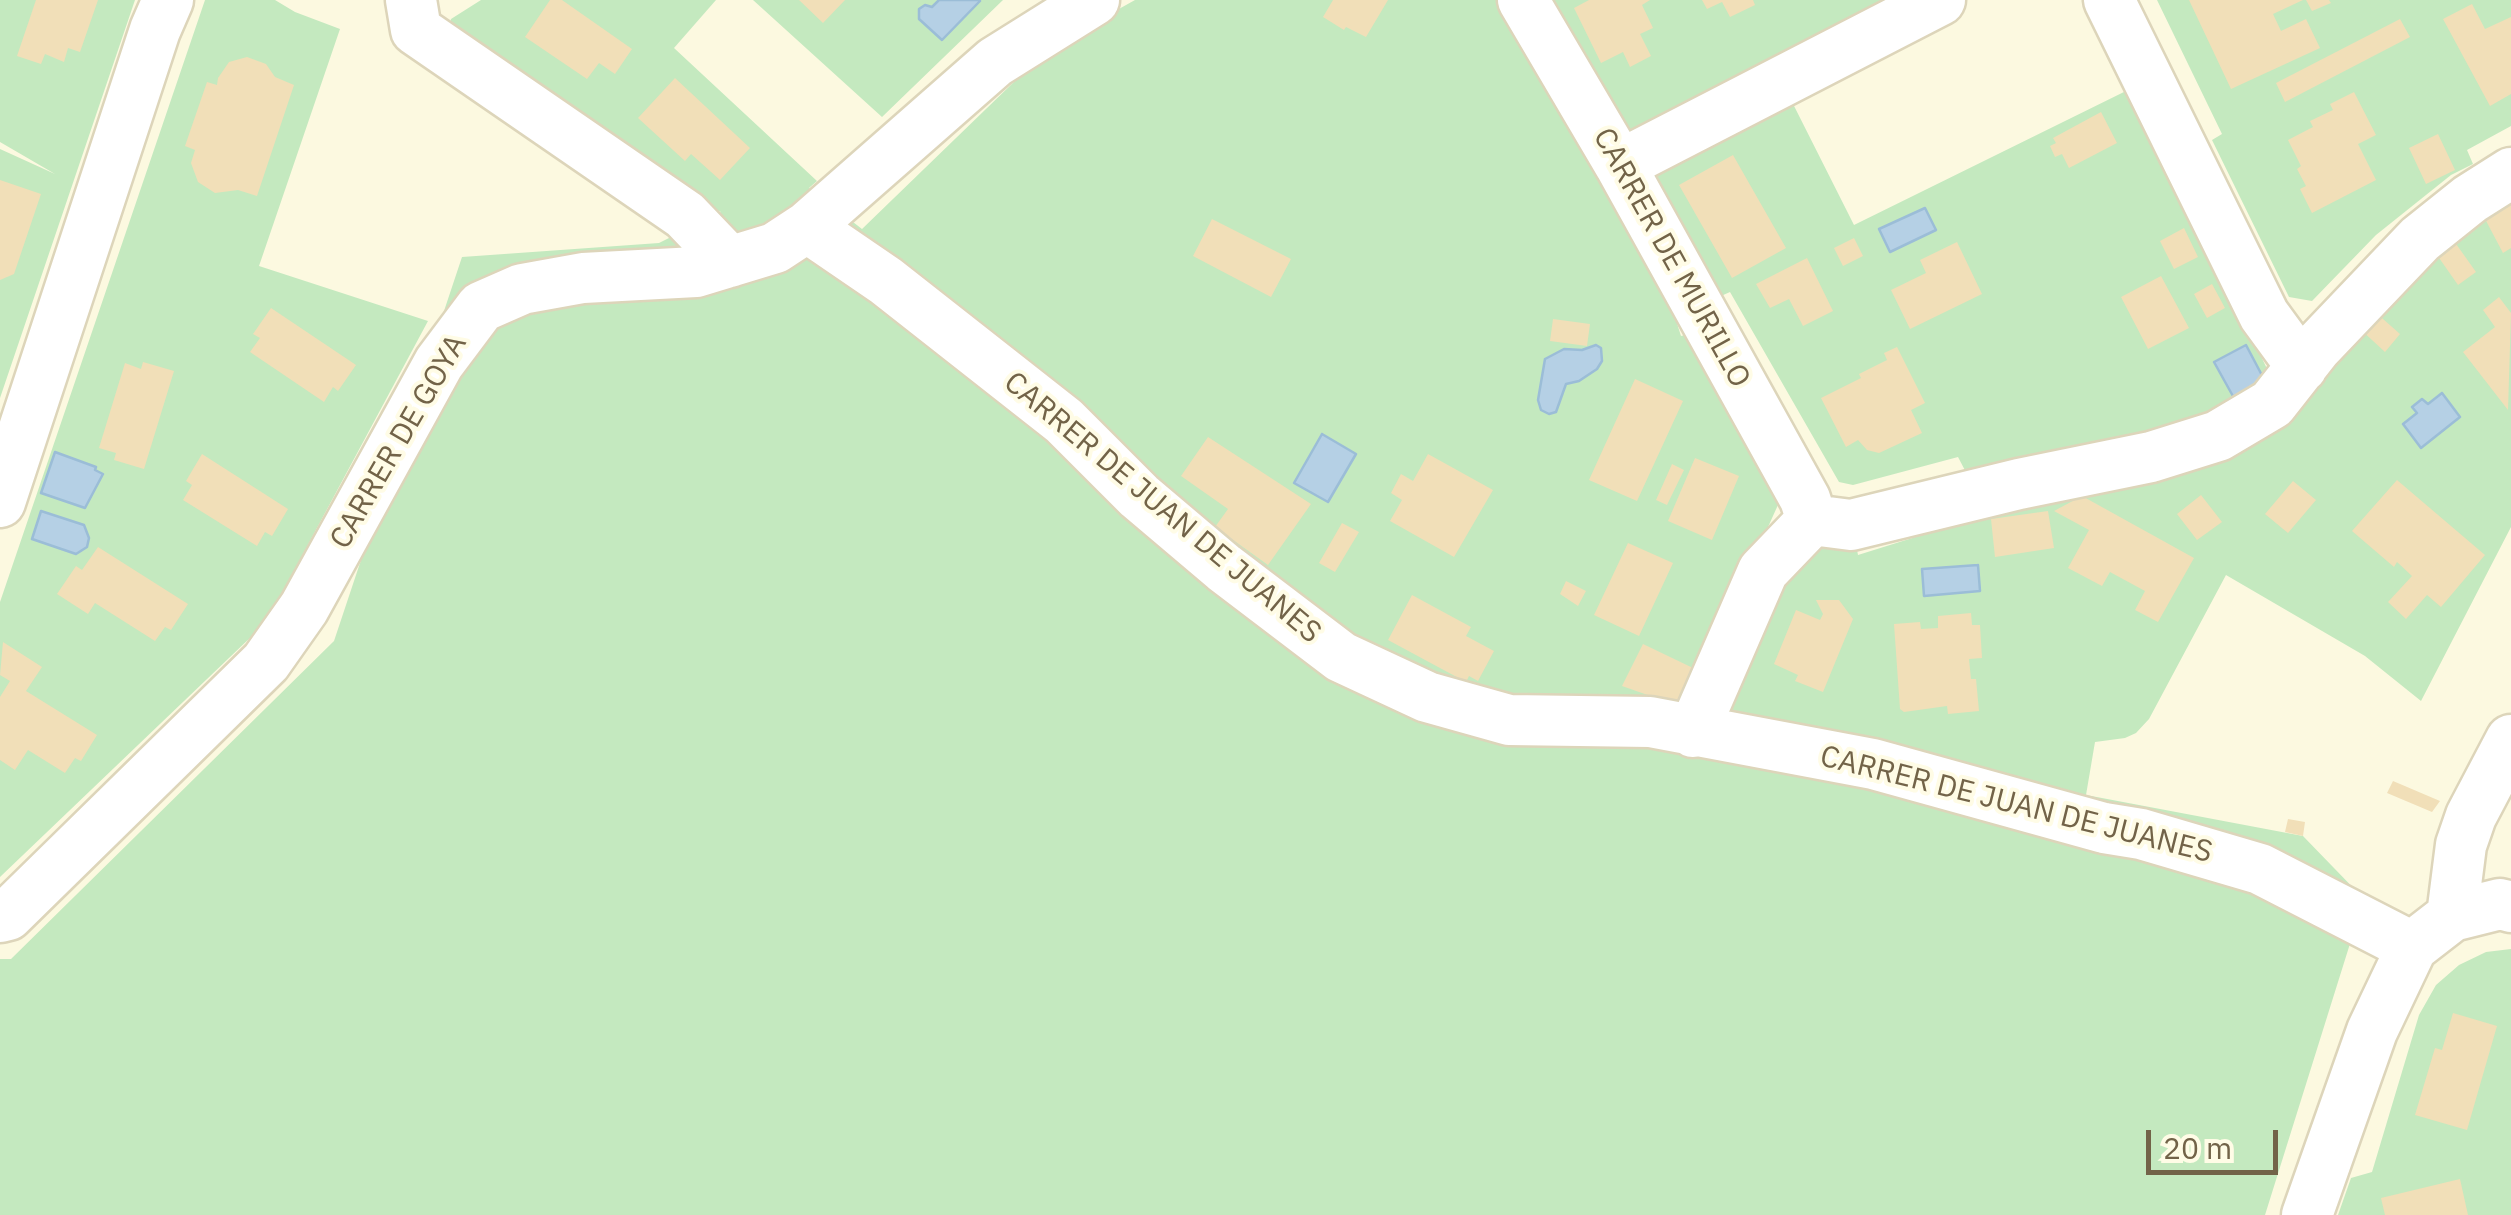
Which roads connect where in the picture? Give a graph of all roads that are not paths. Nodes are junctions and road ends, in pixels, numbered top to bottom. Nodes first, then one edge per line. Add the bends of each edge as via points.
1 (168, 0) edge
2 (411, 0) edge
3 (1094, 0) edge
4 (1523, 0) edge
5 (1940, 0) edge
6 (2109, 0) edge
7 (1620, 164) junction
8 (2511, 173) edge
9 (807, 228) junction
10 (730, 262) junction
11 (2302, 367) junction
12 (0, 502) edge
13 (1812, 520) junction
14 (1694, 732) junction
15 (2511, 740) edge
16 (2511, 906) edge
17 (2452, 916) junction
18 (0, 917) edge
19 (2412, 946) junction
20 (2308, 1215) edge

1 - 12 street
2 - 10 street via 416,30 685,215
3 - 9 street, CARRER DE GOYA via 995,62
4 - 7 street, CARRER DE MURILLO
5 - 7 street
6 - 11 street via 2264,316
7 - 13 street, CARRER DE MURILLO
8 - 11 street via 2420,239
9 - 10 street, CARRER DE GOYA via 775,248
9 - 14 street, CARRER DE JUAN DE JUANES via 886,281 1064,421 1139,496 1341,658 1426,697 1509,720 1650,722
10 - 18 street, CARRER DE GOYA via 696,272 583,278 522,289 481,307 439,363 304,608 266,662
11 - 13 street via 2272,404 2218,436 1851,525
13 - 14 street via 1763,571
14 - 19 street, CARRER DE JUAN DE JUANES via 1874,764 2260,869
15 - 17 street via 2461,844
16 - 17 street
17 - 19 street
19 - 20 street via 2372,1031

